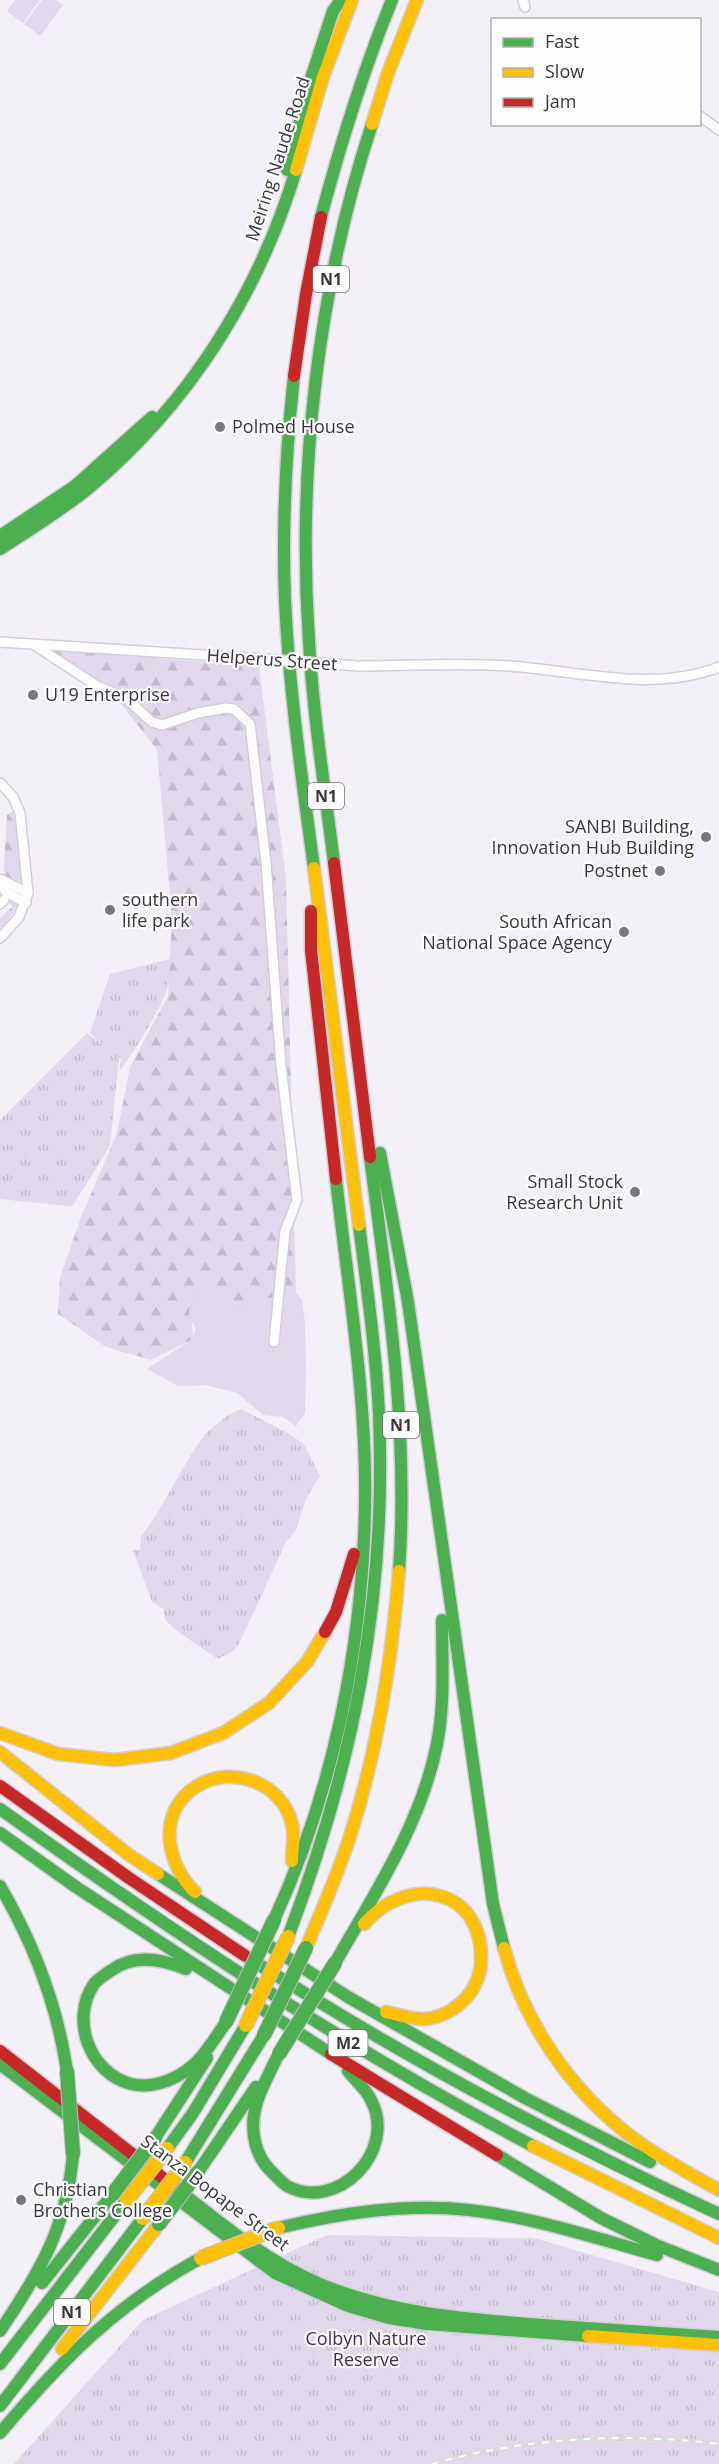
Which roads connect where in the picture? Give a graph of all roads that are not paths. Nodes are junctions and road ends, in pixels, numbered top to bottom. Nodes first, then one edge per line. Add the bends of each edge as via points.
1 (352, 0) edge
2 (392, 0) edge
3 (417, 0) edge
4 (336, 4) edge
5 (701, 117) edge
6 (719, 130) edge
7 (0, 536) edge
8 (0, 549) edge
9 (0, 642) edge
10 (36, 646) junction
11 (719, 667) edge
12 (0, 783) edge
13 (0, 881) edge
14 (316, 883) junction
15 (337, 892) junction
16 (27, 898) junction
17 (0, 938) edge
18 (274, 1342) dead end
19 (364, 1451) junction
20 (432, 1475) junction
21 (0, 1733) edge
22 (0, 1752) edge
23 (0, 1786) edge
24 (0, 1809) edge
25 (0, 1833) edge
26 (0, 1887) edge
27 (275, 1919) junction
28 (266, 1944) junction
29 (336, 1961) junction
30 (316, 1976) junction
31 (244, 2001) junction
32 (225, 2023) junction
33 (294, 2032) junction
34 (0, 2051) edge
35 (278, 2057) junction
36 (0, 2064) edge
37 (719, 2192) edge
38 (719, 2214) edge
39 (719, 2238) edge
40 (719, 2271) edge
41 (0, 2331) edge
42 (719, 2337) edge
43 (0, 2339) edge
44 (719, 2345) edge
45 (0, 2364) edge
46 (0, 2406) edge
47 (0, 2428) edge
48 (0, 2433) edge

1 - 8 main road, Meiring Naude Road via 323,77 279,223 247,295 208,360 160,420 105,474 46,522
2 - 14 main road, N1 via 342,140 322,214 290,407 285,599
3 - 15 main road, N1 via 371,121 344,219 321,336 309,438 305,512 309,650
4 - 7 main road, Meiring Naude Road via 312,75 284,184 264,239 206,351 169,398 131,437 67,492
5 - 6 street
9 - 10 street, Helperus Street
10 - 11 street, Helperus Street, bridge via 359,666 509,665 642,679 687,677
10 - 18 street via 97,686 126,698 152,722 162,725 226,708 250,724 266,863 281,1066 297,1191 284,1239
12 - 16 street via 19,809
13 - 16 street via 6,892
14 - 19 main road via 310,919 311,950
14 - 45 main road, N1, bridge via 371,1324 380,1442 375,1597 360,1698 337,1802 308,1890 246,2025 167,2149
15 - 20 main road via 348,924 370,1094 408,1302
15 - 46 main road, N1, bridge via 400,1413 402,1510 393,1625 376,1732 338,1872 264,2035 185,2163
16 - 17 street via 20,917
19 - 21 main road via 356,1545 339,1607 307,1665 262,1710 194,1747 134,1760 75,1758 34,1748
19 - 27 main road via 363,1558 344,1703 317,1809
20 - 29 main road via 443,1659 437,1743 411,1828
20 - 37 main road via 493,1904 519,1994 545,2043 597,2108 651,2152
22 - 28 main road via 129,1855
23 - 38 main road, M2 via 220,1940 389,2044 592,2155
24 - 39 main road, M2 via 167,1927 315,2024 538,2150
25 - 31 main road
26 - 41 main road, bridge via 21,1925 56,2015 67,2071 73,2154 68,2200 58,2234 32,2285
27 - 28 main road via 291,1871 294,1825 286,1806 266,1785 244,1776 219,1776 200,1785 181,1802 172,1821 169,1843 175,1867 198,1896
27 - 32 main road, bridge
28 - 30 main road
29 - 30 main road via 384,1904 419,1893 442,1897 461,1908 477,1929 484,1957 479,1980 468,1998 448,2013 424,2019 380,2010
29 - 35 main road, bridge
30 - 37 main road via 517,2093
31 - 32 main road via 180,1966 140,1960 122,1964 100,1978 90,1992 83,2016 86,2041 97,2063 114,2077 139,2085 161,2084 188,2069
31 - 33 main road
32 - 43 main road, bridge via 202,2067 155,2138
33 - 35 main road via 356,2078 375,2107 379,2127 376,2147 363,2170 342,2186 324,2192 294,2188 276,2178 262,2161 255,2143 254,2113
33 - 40 main road via 601,2218 656,2246
34 - 42 main road, Stanza Bopape Street via 246,2243 284,2267 344,2295 402,2311 450,2318
35 - 47 main road, bridge via 198,2172
36 - 44 main road, Stanza Bopape Street via 241,2249 290,2281 332,2300 389,2318 427,2324
40 - 48 main road, bridge via 537,2222 467,2210 417,2207 358,2211 278,2228 201,2258 142,2293 55,2367

